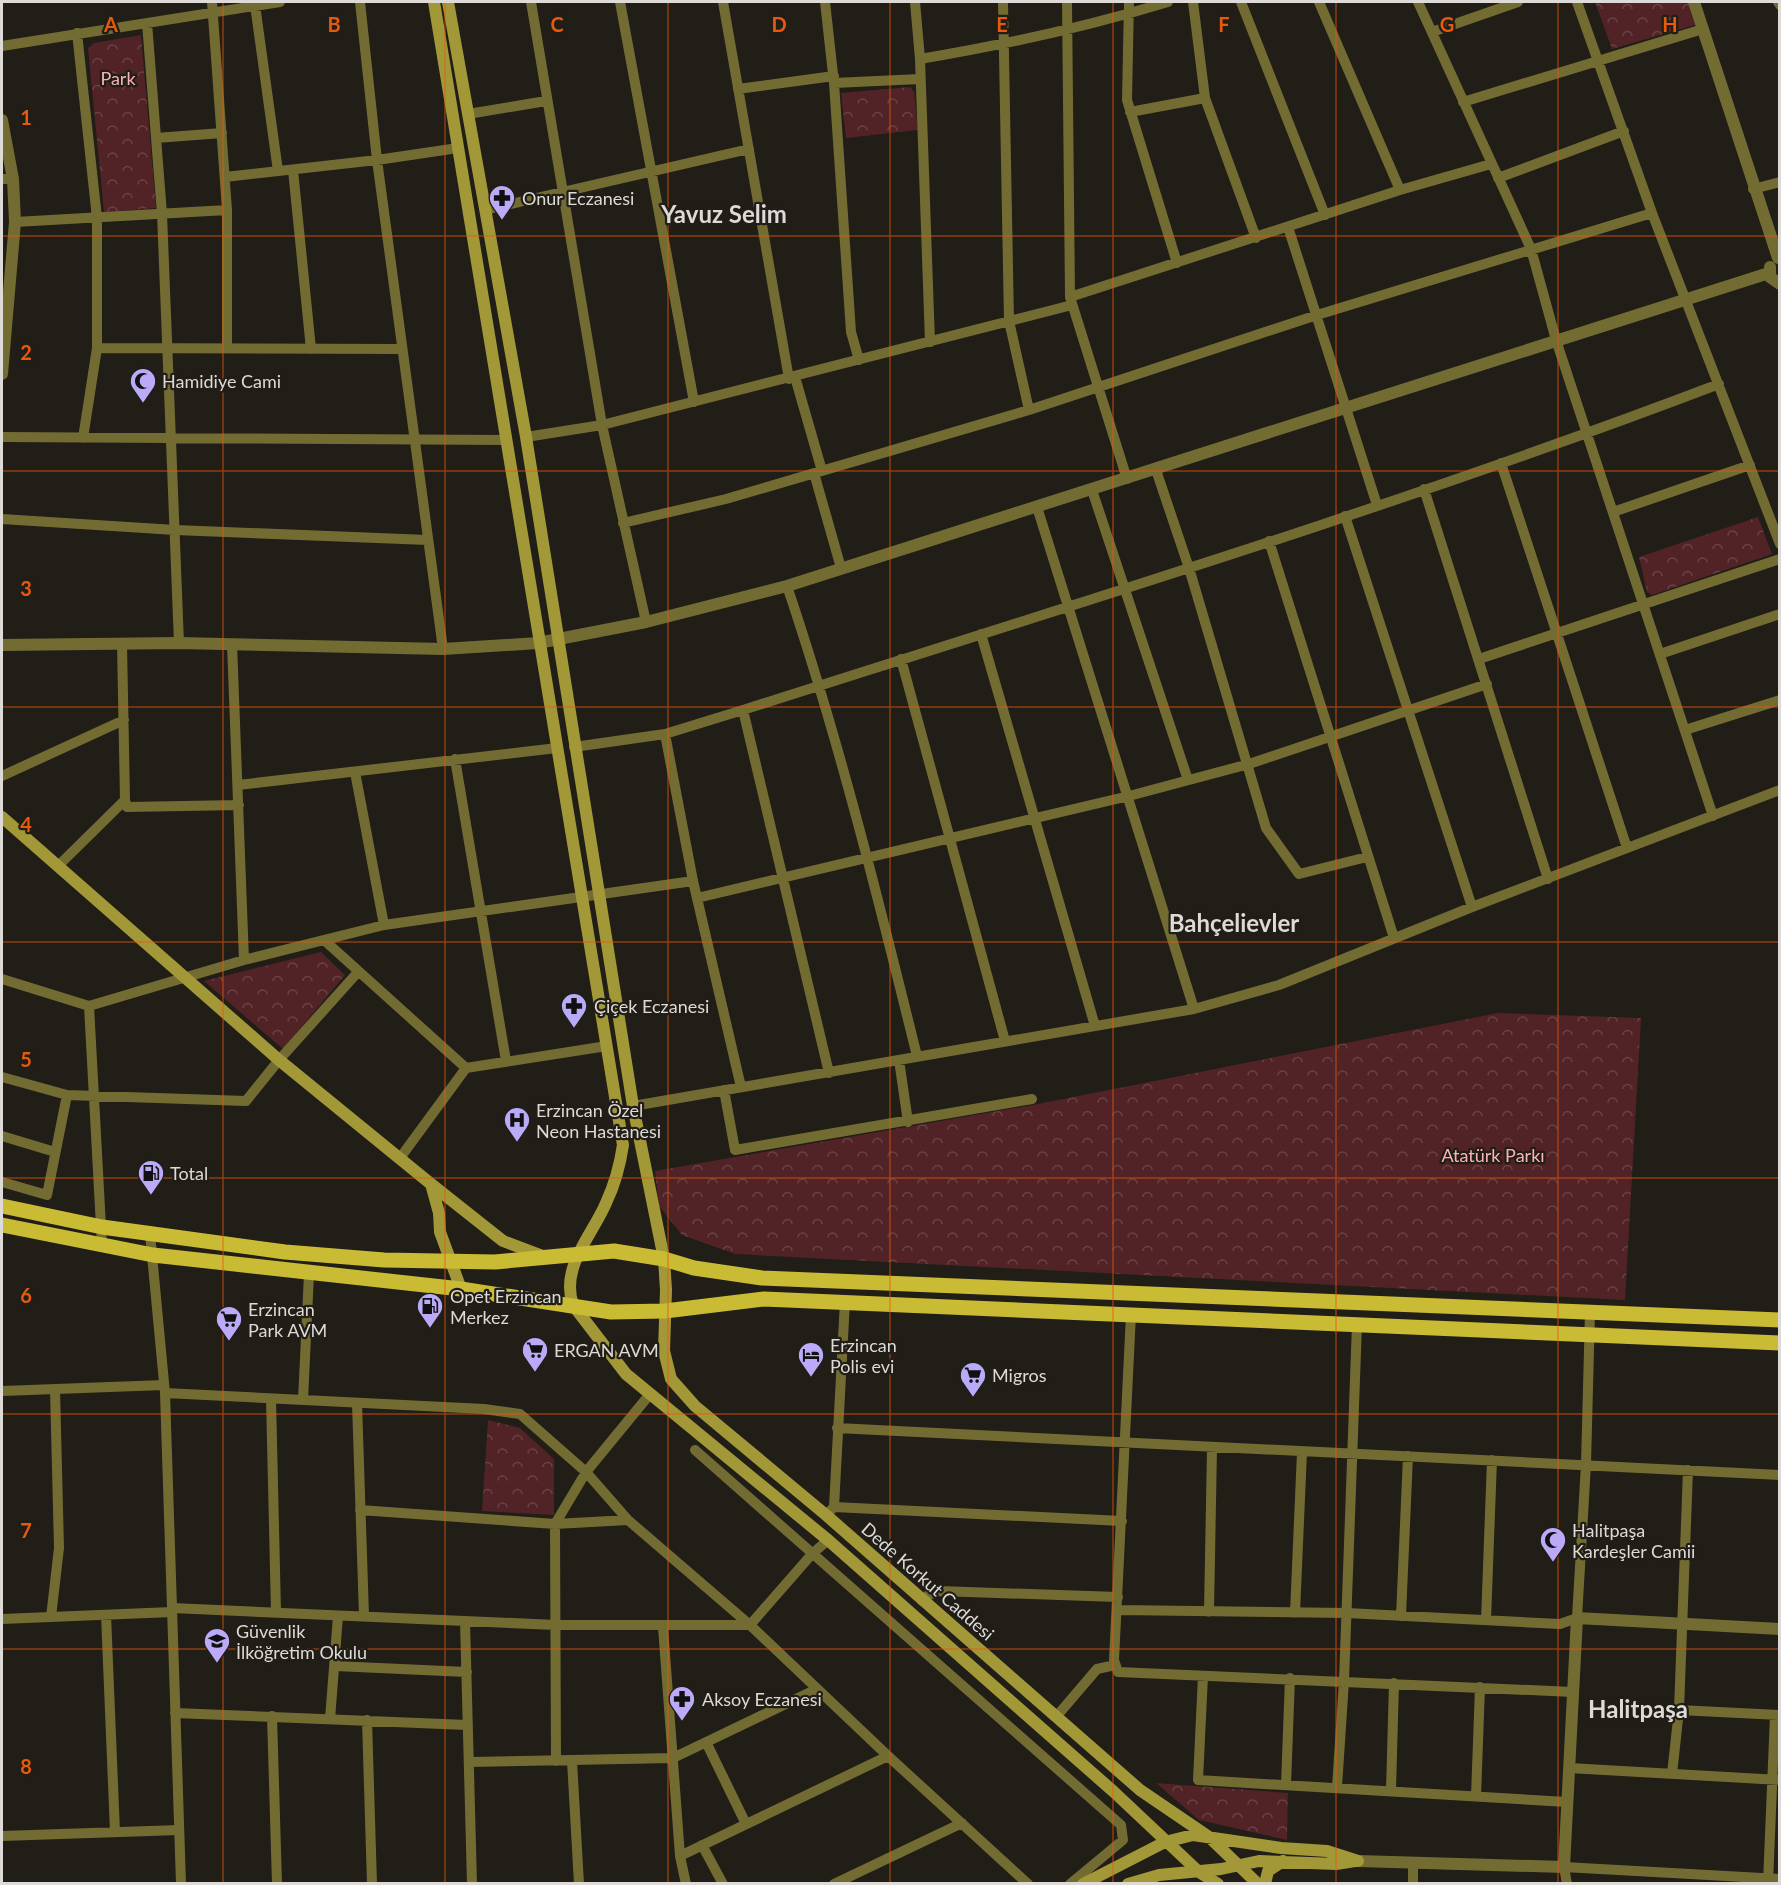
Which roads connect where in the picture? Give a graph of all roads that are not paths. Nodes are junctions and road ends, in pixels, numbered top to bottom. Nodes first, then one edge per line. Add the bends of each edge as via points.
1 (280, 2) edge
2 (360, 2) edge
3 (434, 2) edge
4 (448, 2) edge
5 (531, 2) edge
6 (620, 2) edge
7 (723, 2) edge
8 (825, 2) edge
9 (915, 2) edge
10 (1003, 2) edge
11 (1067, 2) edge
12 (1129, 2) edge
13 (1168, 2) edge
14 (1193, 2) edge
15 (1241, 2) edge
16 (1319, 2) edge
17 (1418, 2) edge
18 (1518, 2) edge
19 (1577, 2) edge
20 (1694, 2) edge
21 (255, 5) junction
22 (213, 7) edge
23 (1129, 14) junction
24 (147, 23) junction
25 (1703, 29) junction
26 (1066, 31) junction
27 (1432, 32) junction
28 (77, 33) junction
29 (1005, 45) junction
30 (2, 46) edge
31 (920, 59) junction
32 (1599, 60) junction
33 (920, 79) junction
34 (834, 80) junction
35 (738, 89) junction
36 (1205, 98) junction
37 (546, 101) junction
38 (1463, 102) junction
39 (1131, 112) junction
40 (468, 114) junction
41 (2, 120) edge
42 (1624, 131) junction
43 (222, 133) junction
44 (156, 138) junction
45 (458, 147) junction
46 (749, 149) junction
47 (377, 160) junction
48 (1491, 164) junction
49 (293, 170) junction
50 (278, 171) junction
51 (650, 172) junction
52 (225, 177) junction
53 (1498, 178) junction
54 (7, 179) edge
55 (1779, 182) edge
56 (1753, 189) junction
57 (1400, 190) junction
58 (562, 193) junction
59 (227, 210) junction
60 (485, 210) junction
61 (1652, 213) junction
62 (162, 214) junction
63 (1325, 215) junction
64 (97, 218) junction
65 (15, 222) junction
66 (1288, 227) junction
67 (1256, 238) junction
68 (1531, 249) junction
69 (1779, 257) edge
70 (1177, 263) junction
71 (1769, 273) junction
72 (1779, 284) edge
73 (5, 286) edge
74 (1686, 298) junction
75 (1071, 301) junction
76 (1317, 315) junction
77 (1009, 321) junction
78 (1556, 340) junction
79 (930, 342) junction
80 (97, 348) junction
81 (167, 348) junction
82 (227, 348) junction
83 (311, 349) junction
84 (402, 349) junction
85 (859, 360) junction
86 (2, 375) edge
87 (792, 378) junction
88 (1719, 384) junction
89 (1096, 386) junction
90 (694, 402) junction
91 (1348, 407) junction
92 (1029, 410) junction
93 (602, 425) junction
94 (1586, 434) junction
95 (2, 437) edge
96 (526, 437) junction
97 (84, 438) junction
98 (171, 439) junction
99 (414, 440) junction
100 (506, 440) junction
101 (1501, 463) junction
102 (1750, 465) junction
103 (1156, 470) junction
104 (818, 472) junction
105 (1127, 479) junction
106 (1424, 489) junction
107 (1092, 490) junction
108 (1377, 505) junction
109 (1037, 507) junction
110 (1612, 512) junction
111 (1345, 516) junction
112 (2, 519) edge
113 (623, 523) junction
114 (175, 530) junction
115 (428, 540) junction
116 (1269, 541) junction
117 (1779, 544) edge
118 (1779, 559) edge
119 (841, 568) junction
120 (1189, 568) junction
121 (787, 586) junction
122 (1126, 588) junction
123 (1644, 606) junction
124 (1067, 607) junction
125 (1779, 614) edge
126 (646, 622) junction
127 (1555, 633) junction
128 (981, 634) junction
129 (559, 640) junction
130 (179, 642) junction
131 (122, 643) junction
132 (538, 643) junction
133 (232, 644) junction
134 (2, 645) edge
135 (443, 649) junction
136 (1660, 654) junction
137 (901, 659) junction
138 (1479, 660) junction
139 (1487, 684) junction
140 (820, 685) junction
141 (1779, 700) edge
142 (743, 710) junction
143 (1406, 710) junction
144 (124, 720) junction
145 (1685, 730) junction
146 (664, 734) junction
147 (1330, 736) junction
148 (574, 747) junction
149 (557, 748) junction
150 (455, 759) junction
151 (1249, 764) junction
152 (355, 772) junction
153 (2, 776) edge
154 (1188, 780) junction
155 (238, 785) junction
156 (1779, 790) edge
157 (1129, 796) junction
158 (125, 800) junction
159 (239, 805) junction
160 (1713, 816) junction
161 (2, 817) edge
162 (1035, 819) junction
163 (949, 837) junction
164 (1627, 848) junction
165 (868, 857) junction
166 (1367, 857) junction
167 (58, 866) junction
168 (783, 877) junction
169 (1548, 879) junction
170 (693, 881) junction
171 (600, 893) junction
172 (583, 895) junction
173 (697, 898) junction
174 (1472, 907) junction
175 (480, 911) junction
176 (384, 925) junction
177 (1394, 938) junction
178 (324, 940) junction
179 (244, 960) junction
180 (358, 972) junction
181 (183, 977) junction
182 (2, 979) edge
183 (89, 1006) junction
184 (1194, 1009) junction
185 (1095, 1026) junction
186 (1005, 1041) junction
187 (607, 1046) junction
188 (917, 1056) junction
189 (279, 1060) junction
190 (506, 1060) junction
191 (899, 1060) junction
192 (466, 1068) junction
193 (829, 1073) junction
194 (2, 1077) edge
195 (741, 1087) junction
196 (724, 1090) junction
197 (67, 1095) junction
198 (92, 1096) junction
199 (1032, 1099) dead end
200 (633, 1106) junction
201 (908, 1122) junction
202 (2, 1136) edge
203 (55, 1152) junction
204 (400, 1158) junction
205 (2, 1182) edge
206 (431, 1184) junction
207 (2, 1206) edge
208 (2, 1225) edge
209 (102, 1227) junction
210 (150, 1234) junction
211 (102, 1245) junction
212 (579, 1254) junction
213 (153, 1255) junction
214 (543, 1256) junction
215 (664, 1259) junction
216 (449, 1262) junction
217 (309, 1274) junction
218 (460, 1289) junction
219 (845, 1301) junction
220 (573, 1305) junction
221 (665, 1311) junction
222 (1590, 1312) junction
223 (1131, 1314) junction
224 (1779, 1320) edge
225 (1357, 1324) junction
226 (1589, 1334) junction
227 (1779, 1343) edge
228 (55, 1389) junction
229 (165, 1389) junction
230 (2, 1391) edge
231 (650, 1394) junction
232 (271, 1399) junction
233 (303, 1400) junction
234 (357, 1403) junction
235 (837, 1428) junction
236 (1126, 1445) junction
237 (1212, 1448) junction
238 (695, 1450) dead end
239 (1302, 1452) junction
240 (1353, 1454) junction
241 (1408, 1456) junction
242 (1492, 1460) junction
243 (1586, 1464) junction
244 (1688, 1470) junction
245 (586, 1472) junction
246 (1779, 1475) edge
247 (360, 1510) junction
248 (830, 1511) junction
249 (628, 1520) junction
250 (1122, 1521) junction
251 (555, 1524) junction
252 (828, 1540) junction
253 (812, 1554) junction
254 (1118, 1597) junction
255 (922, 1600) junction
256 (172, 1610) junction
257 (1118, 1610) junction
258 (276, 1612) junction
259 (1209, 1612) junction
260 (1294, 1613) junction
261 (1347, 1613) junction
262 (106, 1615) junction
263 (338, 1616) junction
264 (364, 1616) junction
265 (1401, 1616) junction
266 (51, 1617) junction
267 (1577, 1618) junction
268 (2, 1619) edge
269 (1486, 1620) junction
270 (465, 1621) junction
271 (1681, 1624) junction
272 (556, 1625) junction
273 (750, 1625) junction
274 (663, 1627) junction
275 (1779, 1629) edge
276 (1115, 1665) junction
277 (335, 1666) junction
278 (467, 1672) junction
279 (1203, 1676) junction
280 (1290, 1678) junction
281 (1344, 1680) junction
282 (1394, 1683) junction
283 (1480, 1687) junction
284 (817, 1689) junction
285 (1573, 1692) junction
286 (1678, 1710) junction
287 (175, 1713) junction
288 (1777, 1715) edge
289 (272, 1716) junction
290 (1056, 1717) junction
291 (330, 1719) junction
292 (367, 1720) junction
293 (467, 1725) junction
294 (706, 1742) junction
295 (888, 1756) junction
296 (673, 1758) junction
297 (556, 1761) junction
298 (572, 1761) junction
299 (469, 1762) junction
300 (1569, 1768) junction
301 (1672, 1774) junction
302 (1776, 1780) edge
303 (1287, 1785) junction
304 (1337, 1787) junction
305 (1390, 1790) junction
306 (1476, 1796) junction
307 (1567, 1802) junction
308 (962, 1823) junction
309 (746, 1824) junction
310 (179, 1830) junction
311 (115, 1832) junction
312 (2, 1836) edge
313 (1209, 1838) junction
314 (1166, 1842) junction
315 (702, 1845) junction
316 (680, 1856) junction
317 (1283, 1861) junction
318 (1358, 1861) junction
319 (1413, 1863) junction
320 (1238, 1864) junction
321 (1564, 1867) junction
322 (1199, 1872) junction
323 (1779, 1879) edge
324 (1768, 1881) edge
325 (181, 1884) edge
326 (277, 1884) edge
327 (372, 1884) edge
328 (471, 1884) edge
329 (579, 1884) edge
330 (686, 1884) edge
331 (723, 1884) edge
332 (834, 1884) edge
333 (1028, 1884) edge
334 (1070, 1884) edge
335 (1083, 1884) edge
336 (1128, 1884) edge
337 (1218, 1884) edge
338 (1258, 1884) edge
339 (1265, 1884) edge
340 (1413, 1884) edge
341 (1567, 1884) edge

1 - 21 street
2 - 47 street
3 - 45 main road
4 - 40 main road, Dede Korkut Caddesi
5 - 37 street
6 - 51 street
7 - 35 street
8 - 34 street
9 - 31 street
10 - 29 street
11 - 26 street
12 - 23 street
13 - 23 street
14 - 36 street
15 - 63 street
16 - 57 street
17 - 27 street
18 - 27 street
19 - 32 street
20 - 25 street
21 - 22 street
21 - 50 street
22 - 24 street
22 - 43 street
23 - 26 street
23 - 39 street via 1126,100
24 - 28 street
24 - 44 street
25 - 32 street
25 - 56 street
26 - 29 street
26 - 75 street
27 - 38 street
28 - 30 street
28 - 64 street
29 - 31 street
29 - 77 street
31 - 33 street
32 - 38 street
32 - 42 street
33 - 34 street
33 - 79 street
34 - 35 street
34 - 85 street via 851,332
35 - 46 street
36 - 39 street
36 - 67 street
37 - 40 street
37 - 58 street
38 - 48 street
39 - 70 street
40 - 60 main road, Dede Korkut Caddesi
41 - 54 street
42 - 53 street
42 - 61 street
43 - 44 street
43 - 52 street
44 - 62 street
45 - 47 street
45 - 100 main road
46 - 51 street
46 - 87 street
47 - 49 street
47 - 84 street
48 - 53 street
48 - 57 street
49 - 50 street
49 - 83 street
50 - 52 street
51 - 58 street
51 - 90 street
52 - 59 street
53 - 68 street
54 - 65 street
55 - 56 street
56 - 69 street
57 - 63 street
58 - 60 street
58 - 93 street
59 - 62 street
59 - 82 street
60 - 96 main road, Dede Korkut Caddesi
61 - 68 street
61 - 74 street
62 - 64 street
62 - 81 street
63 - 66 street
64 - 65 street
64 - 80 street
65 - 73 street
66 - 67 street
66 - 76 street
67 - 70 street
68 - 76 street
68 - 78 street
69 - 71 street via 1771,264
70 - 75 street
71 - 72 street
71 - 74 street
73 - 86 street
74 - 78 street
74 - 88 street
75 - 77 street
75 - 89 street
76 - 89 street
76 - 91 street
77 - 79 street
77 - 92 street
78 - 91 street
78 - 94 street
79 - 85 street
80 - 81 street
80 - 97 street
81 - 82 street
81 - 98 street
82 - 83 street
83 - 84 street
84 - 99 street
85 - 87 street
87 - 90 street
87 - 104 street
88 - 94 street
88 - 102 street
89 - 92 street
89 - 105 street
90 - 93 street
91 - 103 street
91 - 108 street
92 - 104 street
93 - 96 street
93 - 113 street
94 - 101 street
94 - 110 street
95 - 97 street
96 - 129 main road, Dede Korkut Caddesi
97 - 98 street
98 - 99 street
98 - 114 street
99 - 100 street
99 - 115 street
100 - 132 main road
101 - 106 street
101 - 127 street
102 - 110 street
102 - 117 street
103 - 105 street
103 - 120 street
104 - 113 street
104 - 119 street
105 - 107 street
106 - 108 street
106 - 138 street
107 - 109 street
107 - 122 street
108 - 111 street
109 - 119 street
109 - 124 street
110 - 123 street
111 - 116 street
111 - 143 street
112 - 114 street
113 - 126 street
114 - 115 street
114 - 130 street
115 - 135 street
116 - 120 street
116 - 147 street
118 - 123 street
119 - 121 street
120 - 122 street
120 - 151 street
121 - 126 street
121 - 140 street
122 - 124 street
122 - 154 street
123 - 127 street
123 - 136 street
124 - 128 street
124 - 157 street
125 - 136 street
126 - 129 street
127 - 138 street
127 - 164 street
128 - 137 street
128 - 162 street
129 - 132 street
129 - 148 main road, Dede Korkut Caddesi
130 - 131 street
130 - 133 street
131 - 134 street
131 - 144 street
132 - 135 street
132 - 149 main road
133 - 135 street
133 - 155 street
136 - 145 street
137 - 140 street
137 - 163 street
138 - 139 street
139 - 143 street
139 - 169 street
140 - 142 street
140 - 165 street
141 - 145 street
142 - 146 street
142 - 168 street
143 - 147 street
143 - 174 street
144 - 153 street
144 - 158 street
145 - 160 street
146 - 148 street
146 - 170 street
147 - 151 street
147 - 166 street
148 - 171 main road, Dede Korkut Caddesi
149 - 150 street
149 - 172 main road
150 - 152 street
150 - 175 street
151 - 154 street
151 - 166 street via 1266,828 1299,874
152 - 155 street
152 - 176 street
154 - 157 street
155 - 159 street
156 - 160 street
157 - 162 street
157 - 184 street
158 - 159 street via 127,807
158 - 167 street
159 - 179 street
160 - 164 street
161 - 167 main road
162 - 163 street
162 - 185 street
163 - 165 street
163 - 186 street
164 - 169 street
165 - 168 street
165 - 188 street
166 - 177 street
167 - 181 main road
168 - 173 street
168 - 193 street
169 - 174 street
170 - 171 street
170 - 173 street
171 - 172 street
171 - 200 main road, Dede Korkut Caddesi
172 - 175 street
172 - 187 main road
173 - 195 street
174 - 177 street
175 - 176 street
175 - 190 street
176 - 178 street
177 - 184 street via 1279,986
178 - 179 street
178 - 180 street
179 - 181 street
180 - 189 street
180 - 192 street
181 - 183 street
181 - 189 main road
182 - 183 street
183 - 198 street
184 - 185 street
185 - 186 street
186 - 188 street
187 - 190 street
187 - 212 main road via 623,1145 619,1171 606,1204
188 - 191 street
189 - 198 street via 246,1101
189 - 204 main road
190 - 192 street
191 - 193 street
191 - 201 street
192 - 204 street
193 - 195 street
194 - 197 street
195 - 196 street
196 - 200 street
196 - 201 street via 735,1150
197 - 198 street
197 - 203 street
198 - 209 street
199 - 201 street
200 - 215 main road, Dede Korkut Caddesi
202 - 203 street
203 - 205 street via 47,1195
204 - 206 main road
206 - 214 main road via 503,1240
206 - 216 main road
207 - 209 main road
208 - 211 main road
209 - 210 main road
209 - 211 street
210 - 213 street
210 - 216 main road via 285,1252
211 - 213 main road
212 - 214 main road
212 - 215 main road via 614,1251
212 - 220 main road via 568,1292
213 - 217 main road
213 - 229 street
214 - 216 main road
215 - 221 main road, Dede Korkut Caddesi
215 - 222 main road via 693,1268 762,1278
216 - 218 main road
217 - 218 main road
217 - 233 street
218 - 220 main road
219 - 221 main road via 764,1299
219 - 223 main road
219 - 235 street
220 - 221 main road via 611,1312
220 - 231 main road, Dede Korkut Caddesi via 626,1374
221 - 248 main road, Dede Korkut Caddesi via 664,1352 671,1379 695,1406
222 - 224 main road
222 - 226 street
223 - 225 main road
223 - 236 street
225 - 226 main road
225 - 240 street
226 - 227 main road
226 - 243 street
228 - 229 street
228 - 230 street
228 - 266 street via 58,1548
229 - 232 street
229 - 256 street
231 - 245 street
231 - 252 main road, Dede Korkut Caddesi
232 - 233 street
232 - 258 street
233 - 234 street
234 - 245 street via 519,1414
234 - 247 street
235 - 236 street
235 - 248 street
236 - 237 street
236 - 250 street
237 - 239 street
237 - 259 street
238 - 253 street
239 - 240 street
239 - 260 street
240 - 241 street
240 - 261 street
241 - 242 street
241 - 265 street
242 - 243 street
242 - 269 street
243 - 244 street
243 - 267 street
244 - 246 street
244 - 271 street
245 - 249 street
245 - 251 street
247 - 251 street
247 - 264 street
248 - 250 street
248 - 255 main road, Dede Korkut Caddesi
249 - 251 street
249 - 273 street
250 - 254 street
251 - 272 street
252 - 253 street
252 - 314 main road, Dede Korkut Caddesi
253 - 273 street
253 - 334 street via 1121,1825 1123,1840
254 - 255 street via 939,1591
254 - 257 street
255 - 290 main road, Dede Korkut Caddesi
256 - 258 street
256 - 262 street
256 - 287 street
257 - 259 street
257 - 276 street
258 - 263 street
259 - 260 street
260 - 261 street
261 - 265 street
261 - 281 street
262 - 266 street
262 - 311 street
263 - 264 street
263 - 277 street
264 - 270 street
265 - 269 street
266 - 268 street
267 - 269 street via 1560,1624
267 - 271 street
267 - 285 street
270 - 272 street
270 - 278 street
271 - 275 street
271 - 286 street
272 - 274 street
272 - 297 street
273 - 274 street
273 - 284 street
274 - 296 street
276 - 279 street via 1120,1674
276 - 290 street via 1097,1669
277 - 278 street
277 - 291 street
278 - 293 street
279 - 280 street
279 - 303 street via 1198,1780
280 - 281 street
280 - 303 street
281 - 282 street
281 - 304 street
282 - 283 street
282 - 305 street
283 - 285 street
283 - 306 street
284 - 294 street
284 - 295 street
285 - 300 street
286 - 288 street
286 - 301 street
287 - 289 street
287 - 310 street
288 - 302 street
289 - 291 street
289 - 326 street
290 - 313 main road, Dede Korkut Caddesi via 1140,1790
291 - 292 street
292 - 293 street
292 - 327 street
293 - 299 street
294 - 296 street
294 - 309 street
295 - 308 street
295 - 309 street
296 - 298 street
296 - 316 street
297 - 298 street
297 - 299 street
298 - 329 street
299 - 328 street
300 - 301 street
300 - 307 street
301 - 302 street
302 - 324 street
303 - 304 street
304 - 305 street
305 - 306 street
306 - 307 street
307 - 321 street
308 - 332 street
308 - 333 street
309 - 315 street
310 - 311 street
310 - 325 street
311 - 312 street
313 - 314 main road via 1193,1836
313 - 318 main road via 1326,1851
313 - 320 main road, Dede Korkut Caddesi
314 - 322 main road, Dede Korkut Caddesi
314 - 335 main road
315 - 316 street
315 - 331 street
316 - 330 street
317 - 318 main road
317 - 320 main road
317 - 339 main road via 1268,1871
318 - 319 street
319 - 321 street
319 - 340 street
320 - 322 main road
320 - 338 main road, Dede Korkut Caddesi
321 - 324 street
321 - 341 street
322 - 336 main road via 1159,1875
322 - 337 main road, Dede Korkut Caddesi
323 - 324 street

